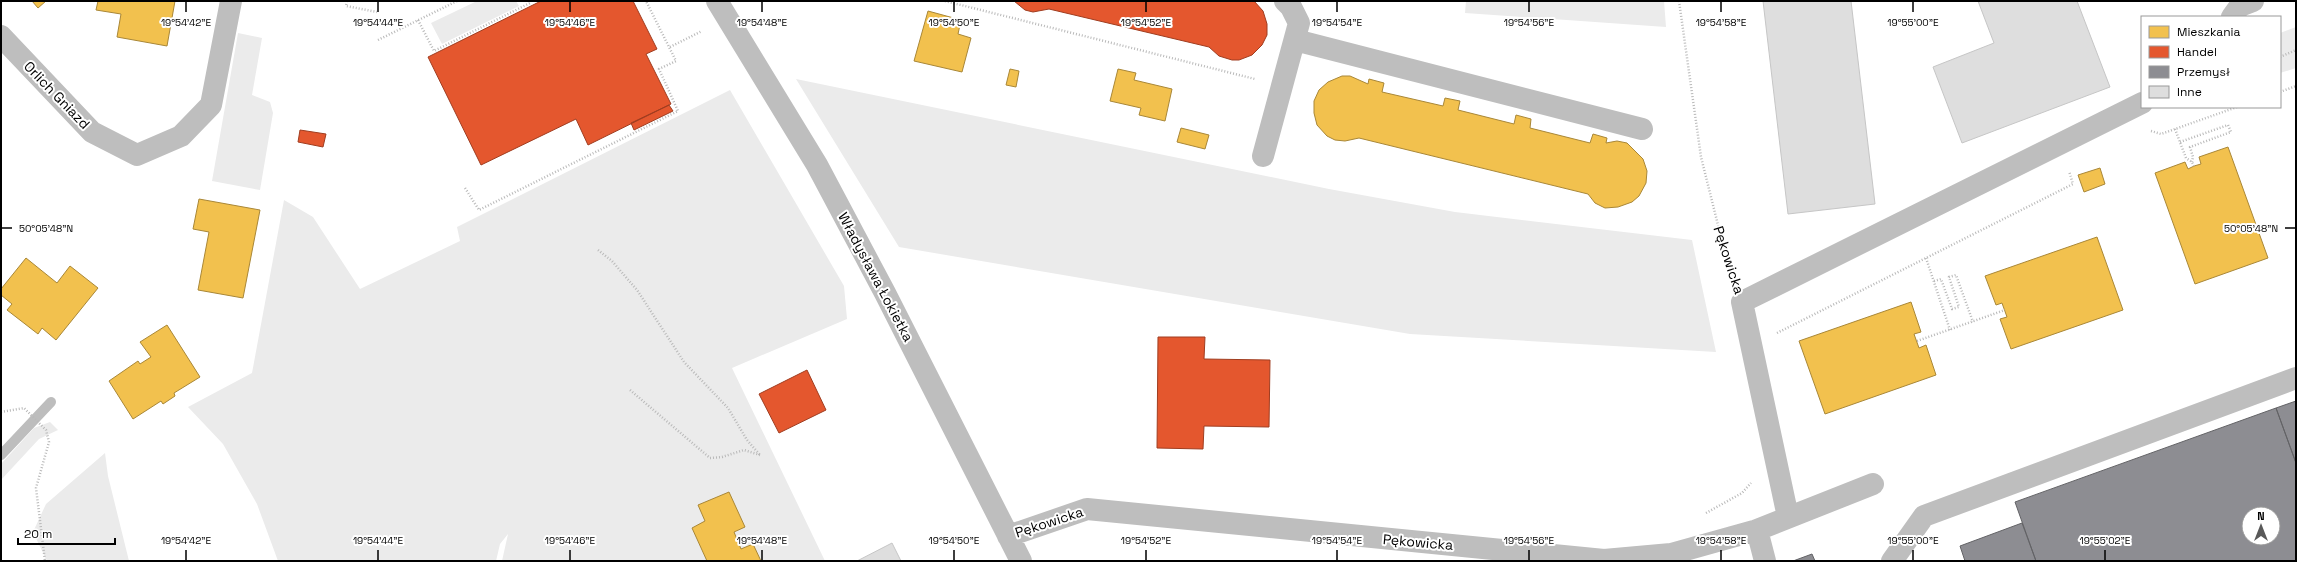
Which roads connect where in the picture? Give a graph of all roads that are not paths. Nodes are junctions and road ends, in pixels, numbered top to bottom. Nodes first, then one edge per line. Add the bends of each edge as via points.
1 (231, 1) edge
2 (717, 1) edge
3 (1285, 1) edge
4 (2253, 1) edge
5 (2233, 16) edge
6 (1, 36) edge
7 (1295, 40) junction
8 (2141, 102) edge
9 (1642, 129) dead end
10 (1263, 156) dead end
11 (2296, 378) edge
12 (1873, 484) dead end
13 (1788, 517) junction
14 (1757, 530) junction
15 (1008, 536) junction
16 (1898, 558) edge
17 (1021, 561) edge
18 (1765, 561) edge

1 - 6 street, Orlich Gniazd via 211,105 181,136 137,155 92,132
2 - 15 street, Władysława Łokietka via 817,165
3 - 7 street via 1299,22
4 - 5 street via 2240,6
7 - 9 street
7 - 10 street
8 - 13 street, Pękowicka via 1742,302
11 - 16 street via 1924,516
12 - 13 street, Pękowicka
13 - 14 street, Pękowicka
14 - 15 street, Pękowicka via 1671,554 1604,560 1087,509
14 - 18 street
15 - 17 street, Władysława Łokietka

